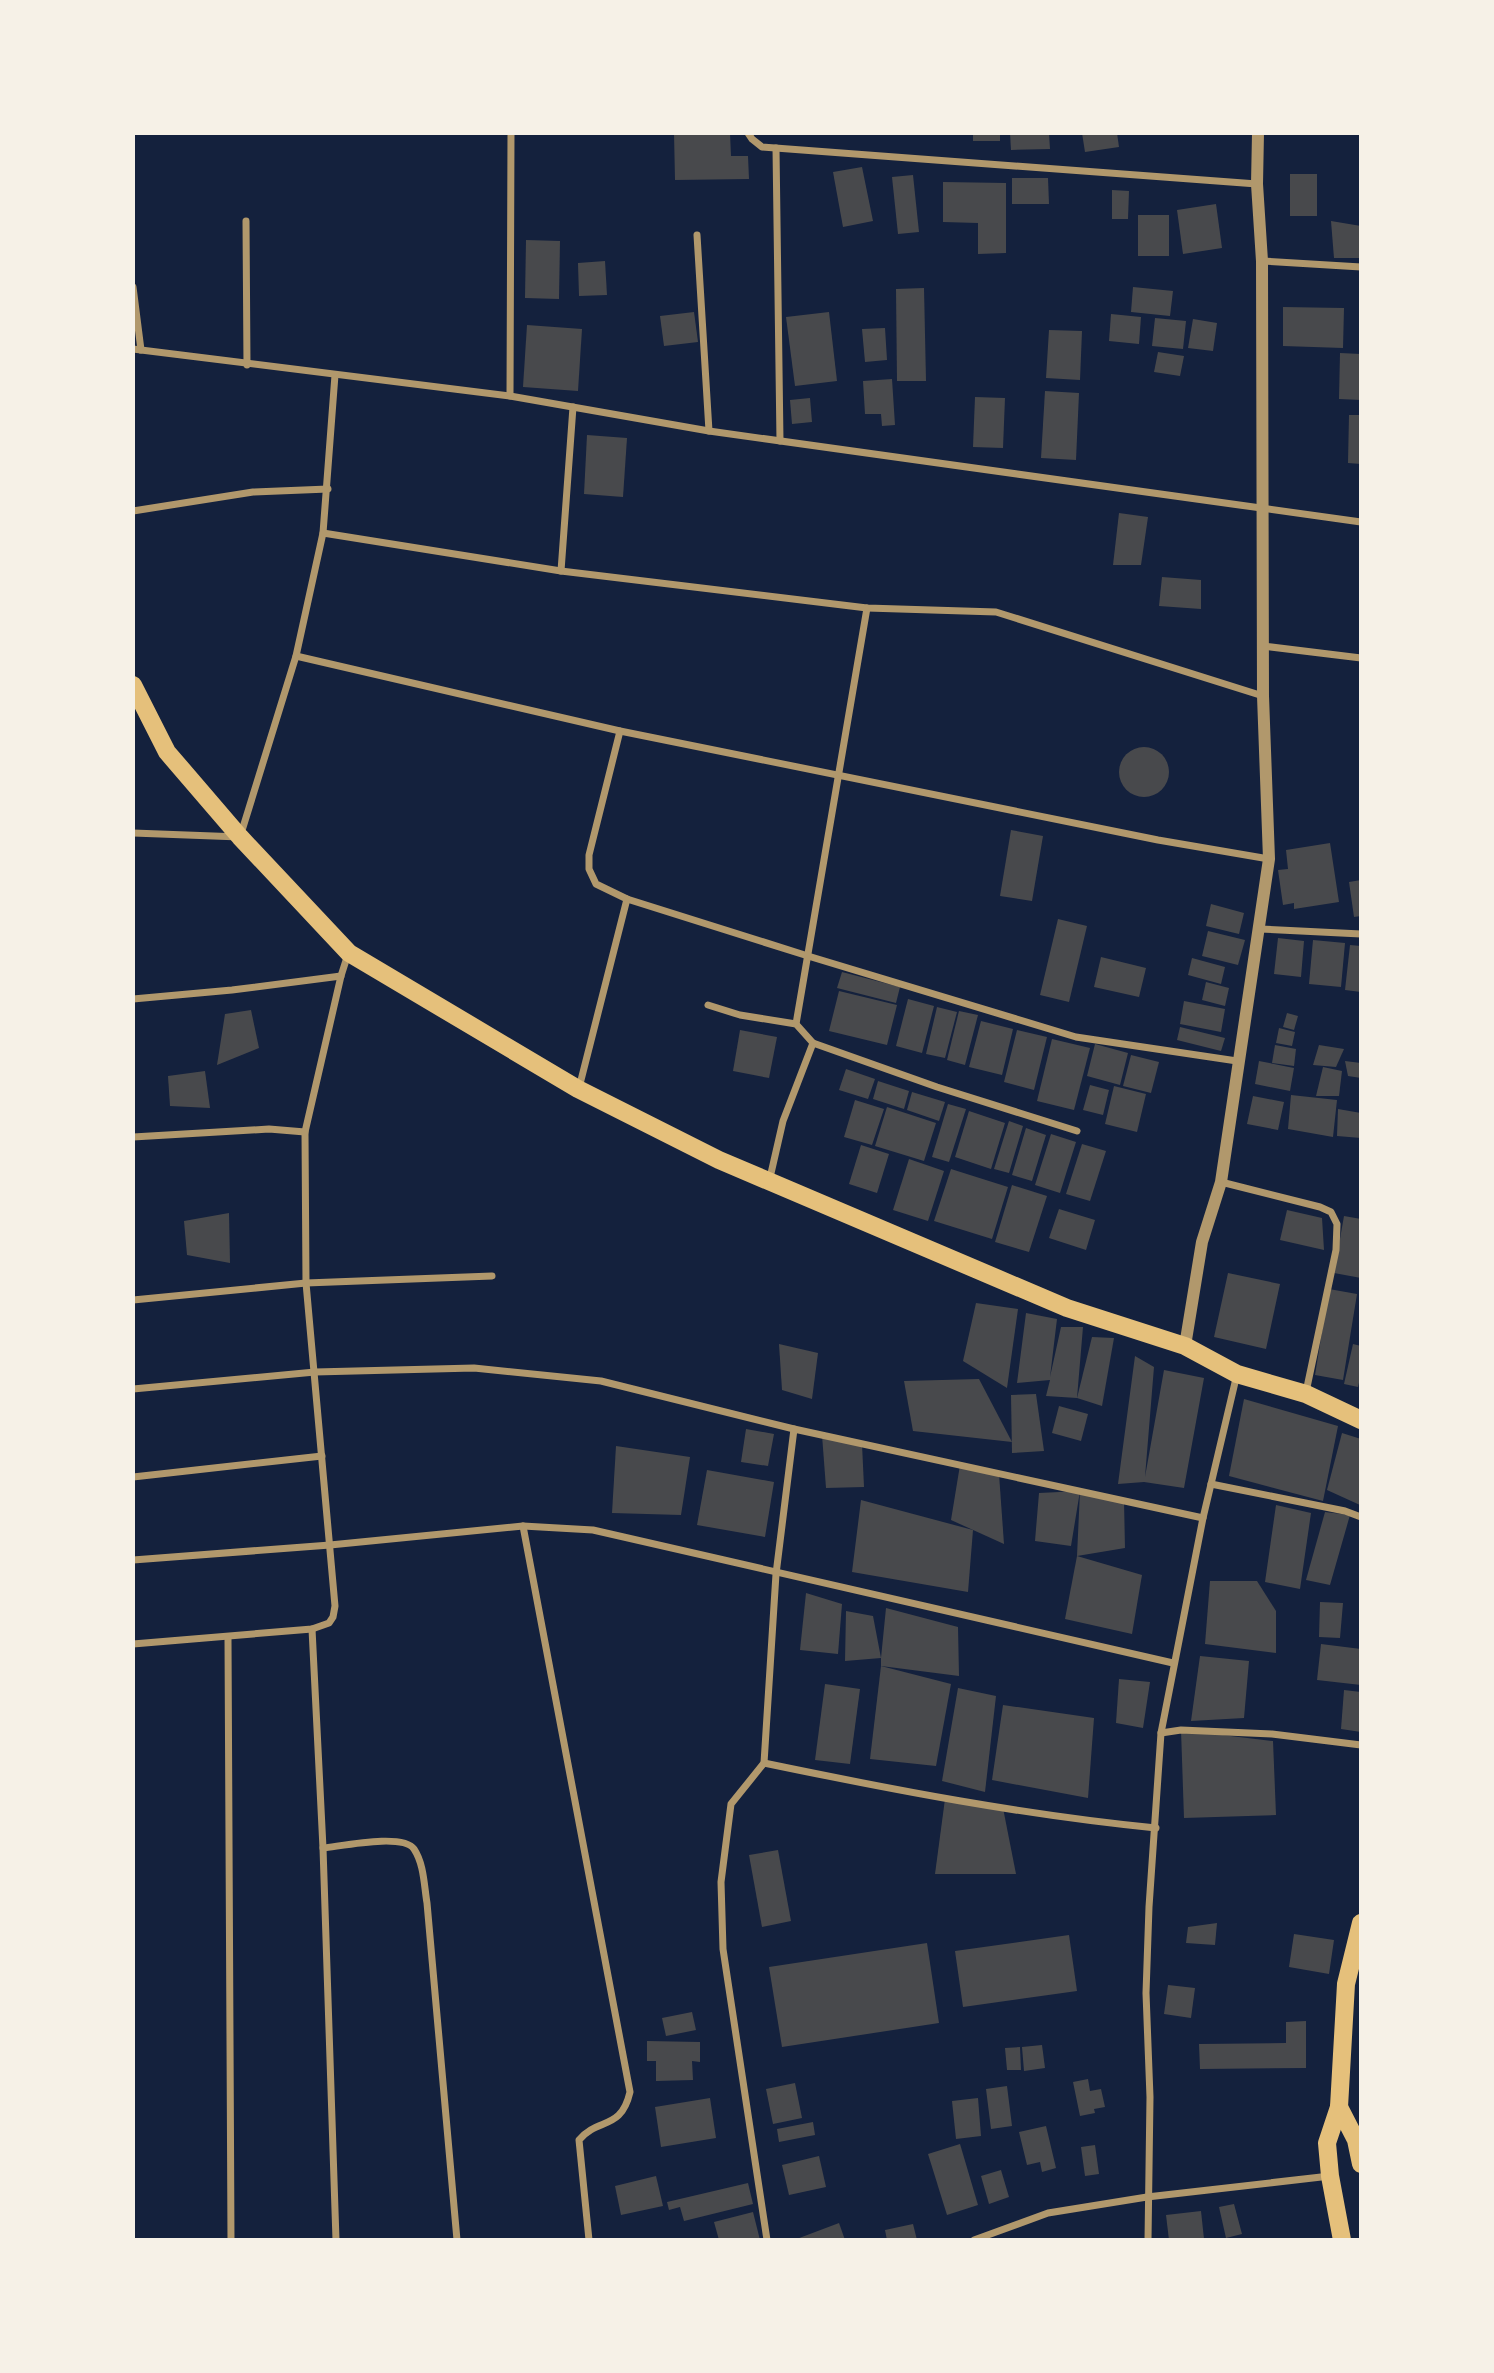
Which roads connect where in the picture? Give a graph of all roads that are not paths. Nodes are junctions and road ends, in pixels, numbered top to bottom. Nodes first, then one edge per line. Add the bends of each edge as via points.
1 (511, 133) edge
2 (748, 133) edge
3 (1258, 133) edge
4 (776, 148) junction
5 (1257, 184) junction
6 (246, 221) dead end
7 (696, 235) dead end
8 (1262, 261) junction
9 (1361, 267) edge
10 (133, 287) edge
11 (137, 350) edge
12 (247, 365) junction
13 (335, 375) junction
14 (510, 396) junction
15 (573, 407) junction
16 (709, 431) junction
17 (780, 442) junction
18 (328, 489) junction
19 (1262, 509) junction
20 (133, 511) edge
21 (1361, 522) edge
22 (323, 533) junction
23 (561, 571) junction
24 (867, 608) junction
25 (1263, 646) junction
26 (296, 656) junction
27 (1361, 658) edge
28 (133, 685) edge
29 (1264, 696) junction
30 (620, 731) junction
31 (839, 774) junction
32 (133, 833) edge
33 (240, 837) junction
34 (1269, 859) junction
35 (627, 899) junction
36 (1260, 929) junction
37 (1361, 934) edge
38 (349, 953) junction
39 (808, 956) junction
40 (341, 976) junction
41 (133, 999) edge
42 (708, 1005) dead end
43 (796, 1024) junction
44 (813, 1043) junction
45 (1237, 1061) junction
46 (578, 1089) junction
47 (1077, 1131) dead end
48 (305, 1132) junction
49 (133, 1137) edge
50 (1220, 1181) junction
51 (769, 1183) junction
52 (492, 1276) dead end
53 (306, 1283) junction
54 (133, 1300) edge
55 (1185, 1346) junction
56 (315, 1372) junction
57 (1237, 1374) junction
58 (133, 1389) edge
59 (1306, 1394) junction
60 (1361, 1420) edge
61 (794, 1429) junction
62 (323, 1456) junction
63 (133, 1477) edge
64 (1211, 1484) junction
65 (1361, 1517) edge
66 (1203, 1518) junction
67 (523, 1526) junction
68 (330, 1545) junction
69 (133, 1560) edge
70 (776, 1574) junction
71 (312, 1629) junction
72 (228, 1638) junction
73 (133, 1644) edge
74 (1173, 1663) junction
75 (1161, 1733) junction
76 (1361, 1745) edge
77 (764, 1763) junction
78 (1156, 1828) junction
79 (323, 1848) junction
80 (1361, 1923) edge
81 (1357, 1954) edge
82 (1339, 2106) junction
83 (1361, 2164) edge
84 (1330, 2176) junction
85 (1147, 2197) junction
86 (231, 2240) edge
87 (336, 2240) edge
88 (457, 2240) edge
89 (589, 2240) edge
90 (767, 2240) edge
91 (974, 2240) edge
92 (1147, 2240) edge
93 (1342, 2240) edge

1 - 14 street
2 - 4 street via 762,147
3 - 5 street
4 - 5 street
4 - 17 street
5 - 8 street
6 - 12 street
7 - 16 street
8 - 9 street
8 - 19 street
10 - 11 street
11 - 12 street
12 - 13 street
13 - 14 street
13 - 18 street
14 - 15 street
15 - 16 street
15 - 23 street
16 - 17 street
17 - 19 street
18 - 20 street via 253,492
18 - 22 street
19 - 21 street
19 - 25 street
22 - 23 street
22 - 26 street
23 - 24 street
24 - 29 street via 996,612
24 - 31 street
25 - 27 street
25 - 29 street
26 - 30 street
26 - 33 street
28 - 33 main road via 167,752
29 - 34 street
30 - 31 street
30 - 35 street via 589,869 596,884
31 - 34 street
31 - 39 street
32 - 33 street
33 - 38 main road
34 - 36 street
35 - 39 street
35 - 46 street
36 - 37 street
36 - 45 street
38 - 40 street
38 - 46 main road
39 - 43 street
39 - 45 street via 1076,1037
40 - 41 street
40 - 48 street
42 - 43 street
43 - 44 street
44 - 47 street
44 - 51 street via 783,1121
45 - 50 street
46 - 51 main road
48 - 49 street via 269,1129
48 - 53 street
50 - 55 street via 1202,1242
50 - 59 street via 1320,1207 1331,1212 1338,1224
51 - 55 main road via 1067,1308
52 - 53 street
53 - 54 street
53 - 56 street
55 - 57 main road
56 - 58 street
56 - 61 street via 474,1368 601,1381
56 - 62 street
57 - 59 main road
57 - 64 street
59 - 60 main road
61 - 66 street
61 - 70 street
62 - 63 street
62 - 68 street
64 - 65 street
64 - 66 street
66 - 74 street
67 - 68 street
67 - 70 street via 593,1530
67 - 89 street via 630,2092 618,2118 579,2140
68 - 69 street
68 - 71 street via 333,1617
70 - 74 street
70 - 77 street
71 - 72 street
71 - 79 street
72 - 73 street
72 - 86 street
74 - 75 street
75 - 76 street via 1272,1734
75 - 78 street
77 - 78 street via 912,1794
77 - 90 street via 731,1804 721,1882 723,1949
78 - 85 street via 1146,1993
79 - 87 street
79 - 88 street via 399,1840 413,1846 421,1862
80 - 81 main road
81 - 82 main road via 1346,1984
82 - 83 main road via 1356,2140
82 - 84 main road via 1327,2143
84 - 85 street
84 - 93 main road
85 - 91 street via 1048,2213
85 - 92 street

